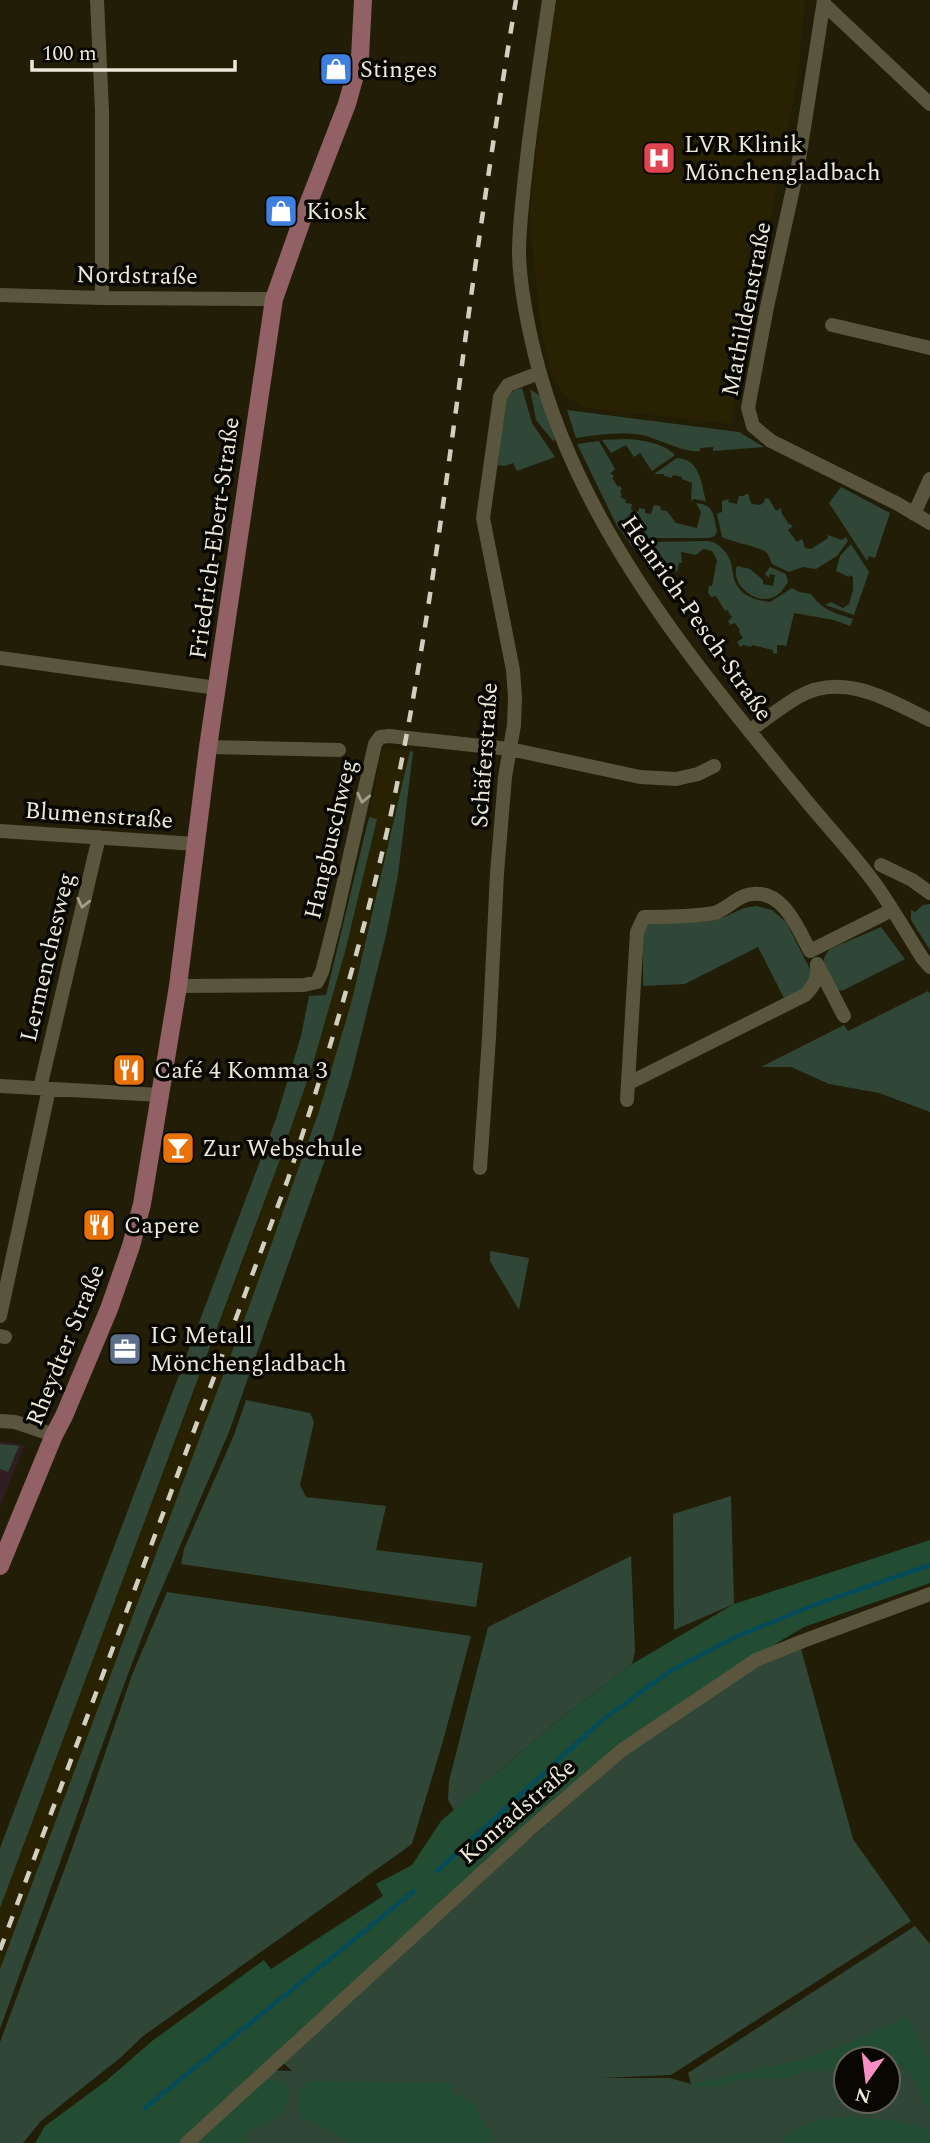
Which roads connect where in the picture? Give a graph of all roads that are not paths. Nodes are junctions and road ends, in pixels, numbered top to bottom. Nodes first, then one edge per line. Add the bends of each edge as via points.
1 (97, 0) edge
2 (363, 0) edge
3 (549, 0) edge
4 (824, 2) edge
5 (930, 104) edge
6 (0, 295) edge
7 (102, 298) junction
8 (274, 299) junction
9 (832, 325) dead end
10 (930, 348) edge
11 (539, 373) junction
12 (930, 479) edge
13 (914, 514) junction
14 (930, 523) edge
15 (0, 658) edge
16 (217, 688) junction
17 (930, 720) edge
18 (749, 731) junction
19 (208, 747) junction
20 (510, 749) junction
21 (339, 750) dead end
22 (714, 766) dead end
23 (0, 831) edge
24 (99, 837) junction
25 (196, 844) junction
26 (881, 865) dead end
27 (930, 892) edge
28 (892, 910) junction
29 (810, 951) junction
30 (817, 965) junction
31 (930, 967) edge
32 (178, 986) junction
33 (844, 1016) dead end
34 (629, 1083) junction
35 (0, 1086) edge
36 (44, 1089) junction
37 (160, 1095) junction
38 (628, 1100) dead end
39 (480, 1168) dead end
40 (0, 1316) edge
41 (0, 1421) edge
42 (54, 1435) junction
43 (0, 1566) edge
44 (930, 1594) edge
45 (187, 2143) edge

1 - 7 street
2 - 8 main road, Friedrich-Ebert-Straße via 360,57 347,104
3 - 11 street, Heinrich-Pesch-Straße via 520,232 523,291
4 - 5 street
4 - 13 street, Mathildenstraße via 798,166 748,408 753,426 771,441
6 - 7 street, Nordstraße
7 - 8 street, Nordstraße
8 - 16 main road, Friedrich-Ebert-Straße
9 - 10 street
11 - 18 street, Heinrich-Pesch-Straße via 564,446 599,519 637,580
11 - 20 street, Schäferstraße via 508,384 500,397 483,518 513,670 516,697
12 - 13 street
13 - 14 street, Mathildenstraße
15 - 16 street
16 - 19 main road, Friedrich-Ebert-Straße
17 - 18 street via 861,688 836,685 800,696
18 - 28 street, Heinrich-Pesch-Straße
19 - 21 street
19 - 25 main road, Friedrich-Ebert-Straße
20 - 22 street, Hangbuschweg via 648,778 676,779
20 -> 32 street, Hangbuschweg via 384,736 375,744 320,978 304,985
20 - 39 street, Schäferstraße via 497,873
23 - 24 street, Blumenstraße
24 - 25 street, Blumenstraße
24 -> 36 street, Lermenchesweg
25 - 32 main road, Friedrich-Ebert-Straße
26 - 27 street
28 - 29 street
28 - 31 street, Heinrich-Pesch-Straße
29 - 30 street
29 - 34 street via 788,910 762,895 747,895 717,912 644,917 637,932
30 - 33 street
30 - 34 street via 818,975 805,995
32 - 37 main road, Friedrich-Ebert-Straße
34 - 38 street
35 - 36 street
36 - 37 street
36 - 40 street, Lermenchesweg
37 - 42 main road, Rheydter Straße via 131,1246
41 - 42 street
42 - 43 main road, Rheydter Straße
44 - 45 street, Konradstraße via 756,1660 622,1750

